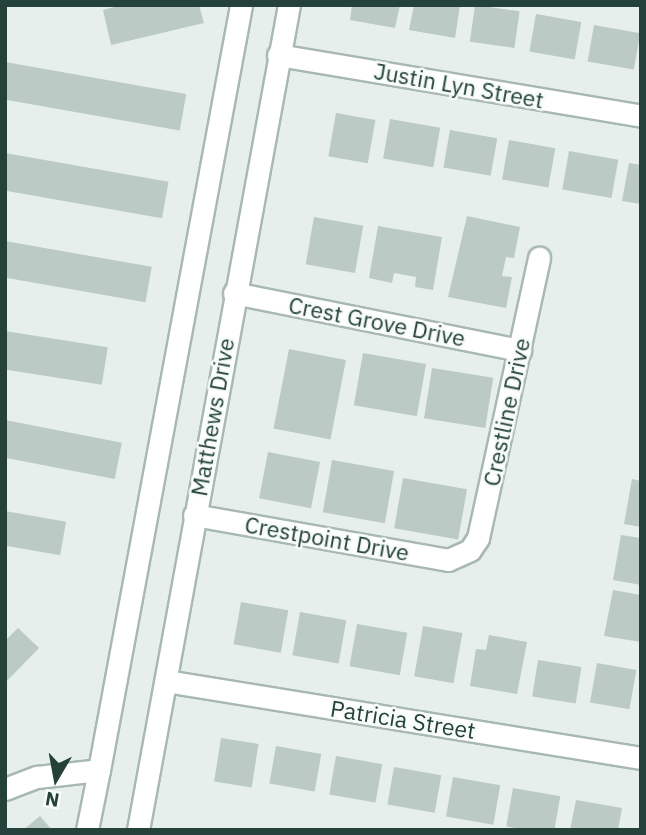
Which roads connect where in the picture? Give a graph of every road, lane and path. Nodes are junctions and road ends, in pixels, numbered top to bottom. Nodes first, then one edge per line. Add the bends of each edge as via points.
1 (241, 5) edge
2 (289, 5) edge
3 (278, 55) junction
4 (641, 116) edge
5 (539, 258) dead end
6 (234, 293) junction
7 (520, 350) junction
8 (194, 515) junction
9 (459, 558) joint
10 (166, 681) junction
11 (641, 758) edge
12 (99, 770) junction
13 (5, 789) edge
14 (88, 830) edge
15 (138, 830) edge

1 - 12 street
2 - 3 street, Matthews Drive
3 - 4 street, Justin Lyn Street
3 - 6 street, Matthews Drive
5 - 7 street, Crestline Drive
6 - 7 street, Crest Grove Drive
6 - 8 street, Matthews Drive
7 - 9 street, Crestline Drive via 478,538
8 - 9 street, Crestpoint Drive
8 - 10 street, Matthews Drive
10 - 11 street, Patricia Street
10 - 15 street, Matthews Drive
12 - 13 street via 37,777
12 - 14 street

